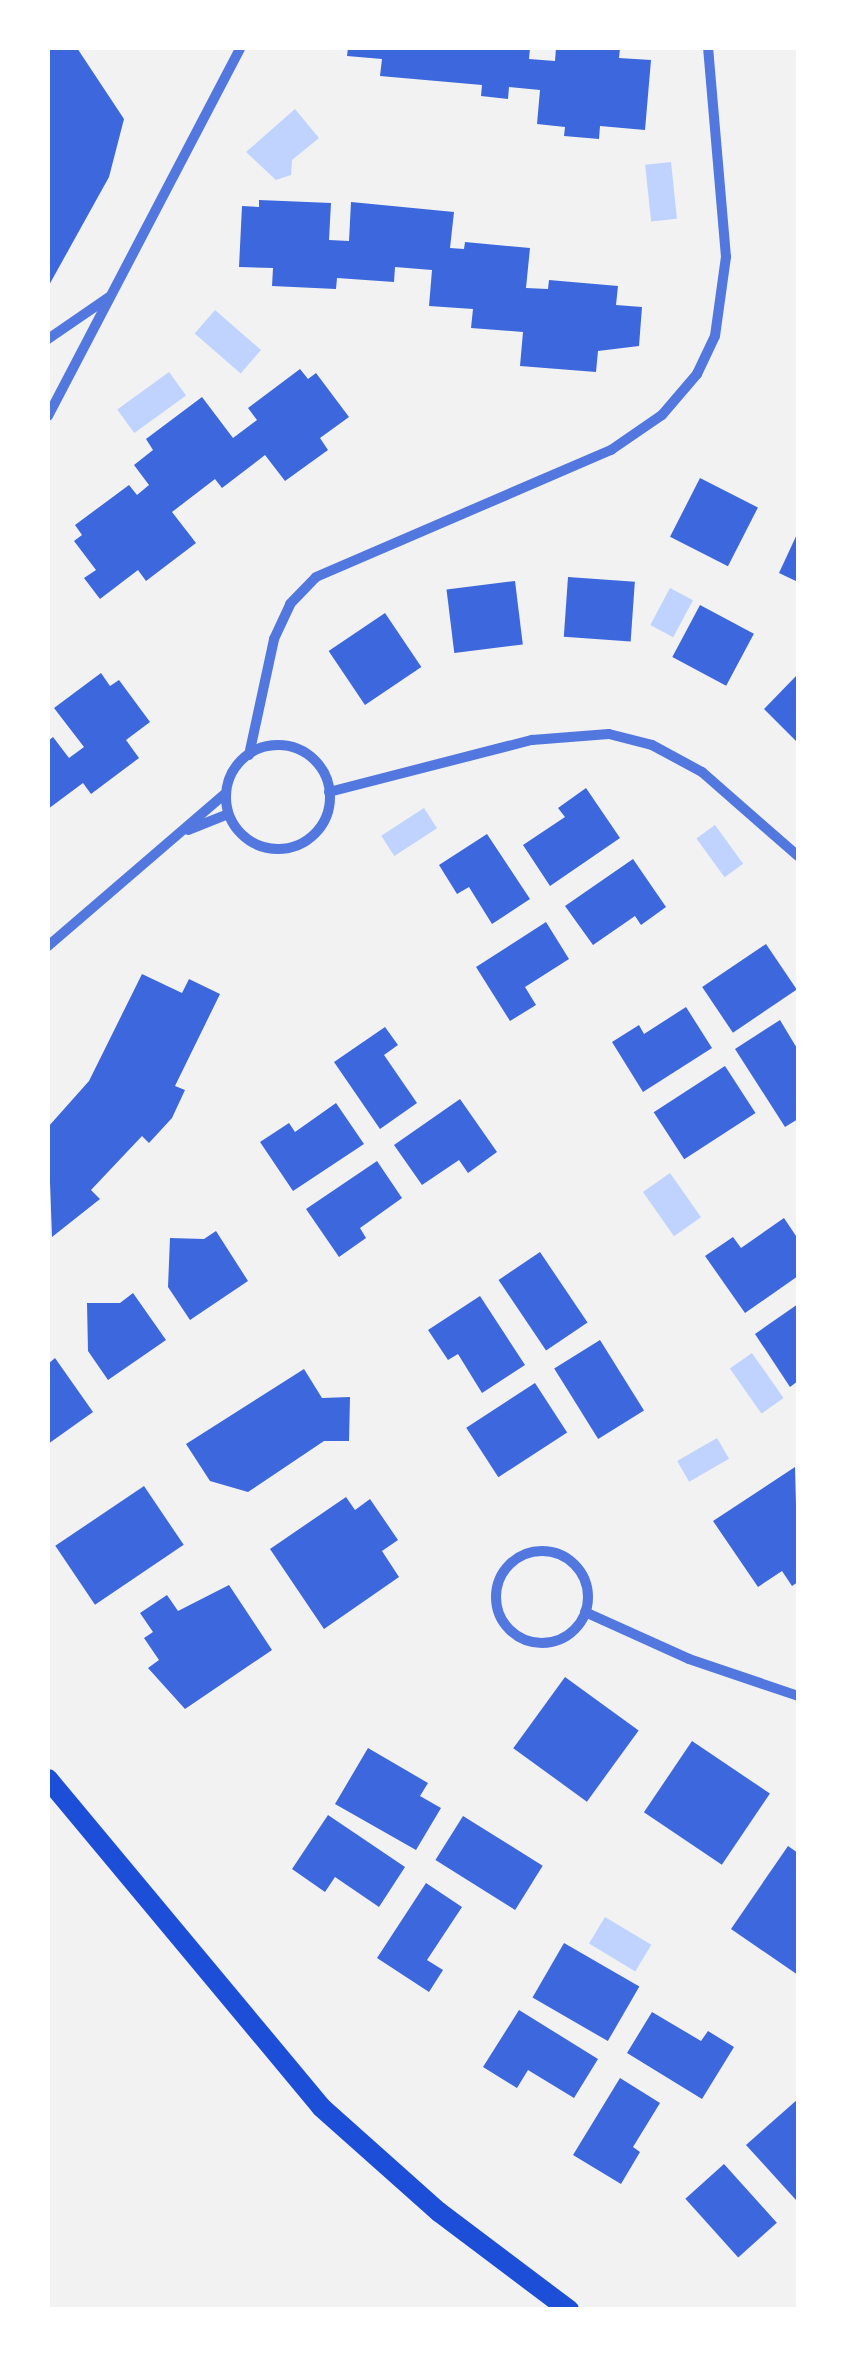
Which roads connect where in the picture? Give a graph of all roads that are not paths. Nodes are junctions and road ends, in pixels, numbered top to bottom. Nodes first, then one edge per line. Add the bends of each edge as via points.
1 (240, 48) edge
2 (708, 48) edge
3 (110, 296) junction
4 (48, 339) edge
5 (48, 416) edge
6 (249, 755) junction
7 (329, 792) junction
8 (226, 794) junction
9 (228, 814) junction
10 (178, 834) junction
11 (798, 856) edge
12 (48, 946) edge
13 (585, 1612) junction
14 (798, 1696) edge
15 (48, 1779) edge
16 (568, 2310) edge

1 - 3 street
2 - 6 street via 726,257 715,336 696,374 662,416 611,450 316,576 290,604 274,640
3 - 4 street
3 - 5 street
6 - 7 street via 280,745 296,749 324,772
6 - 8 street
7 - 9 street via 320,826 295,846 263,847
7 - 11 street via 544,738 609,734 652,746 702,772
8 - 9 street
8 - 10 street
9 - 10 street
10 - 12 street
13 - 13 street via 555,1641 527,1640 498,1611 498,1583 528,1553 556,1553 586,1584
13 - 14 street via 689,1659
15 - 16 main road via 312,2098 439,2212

